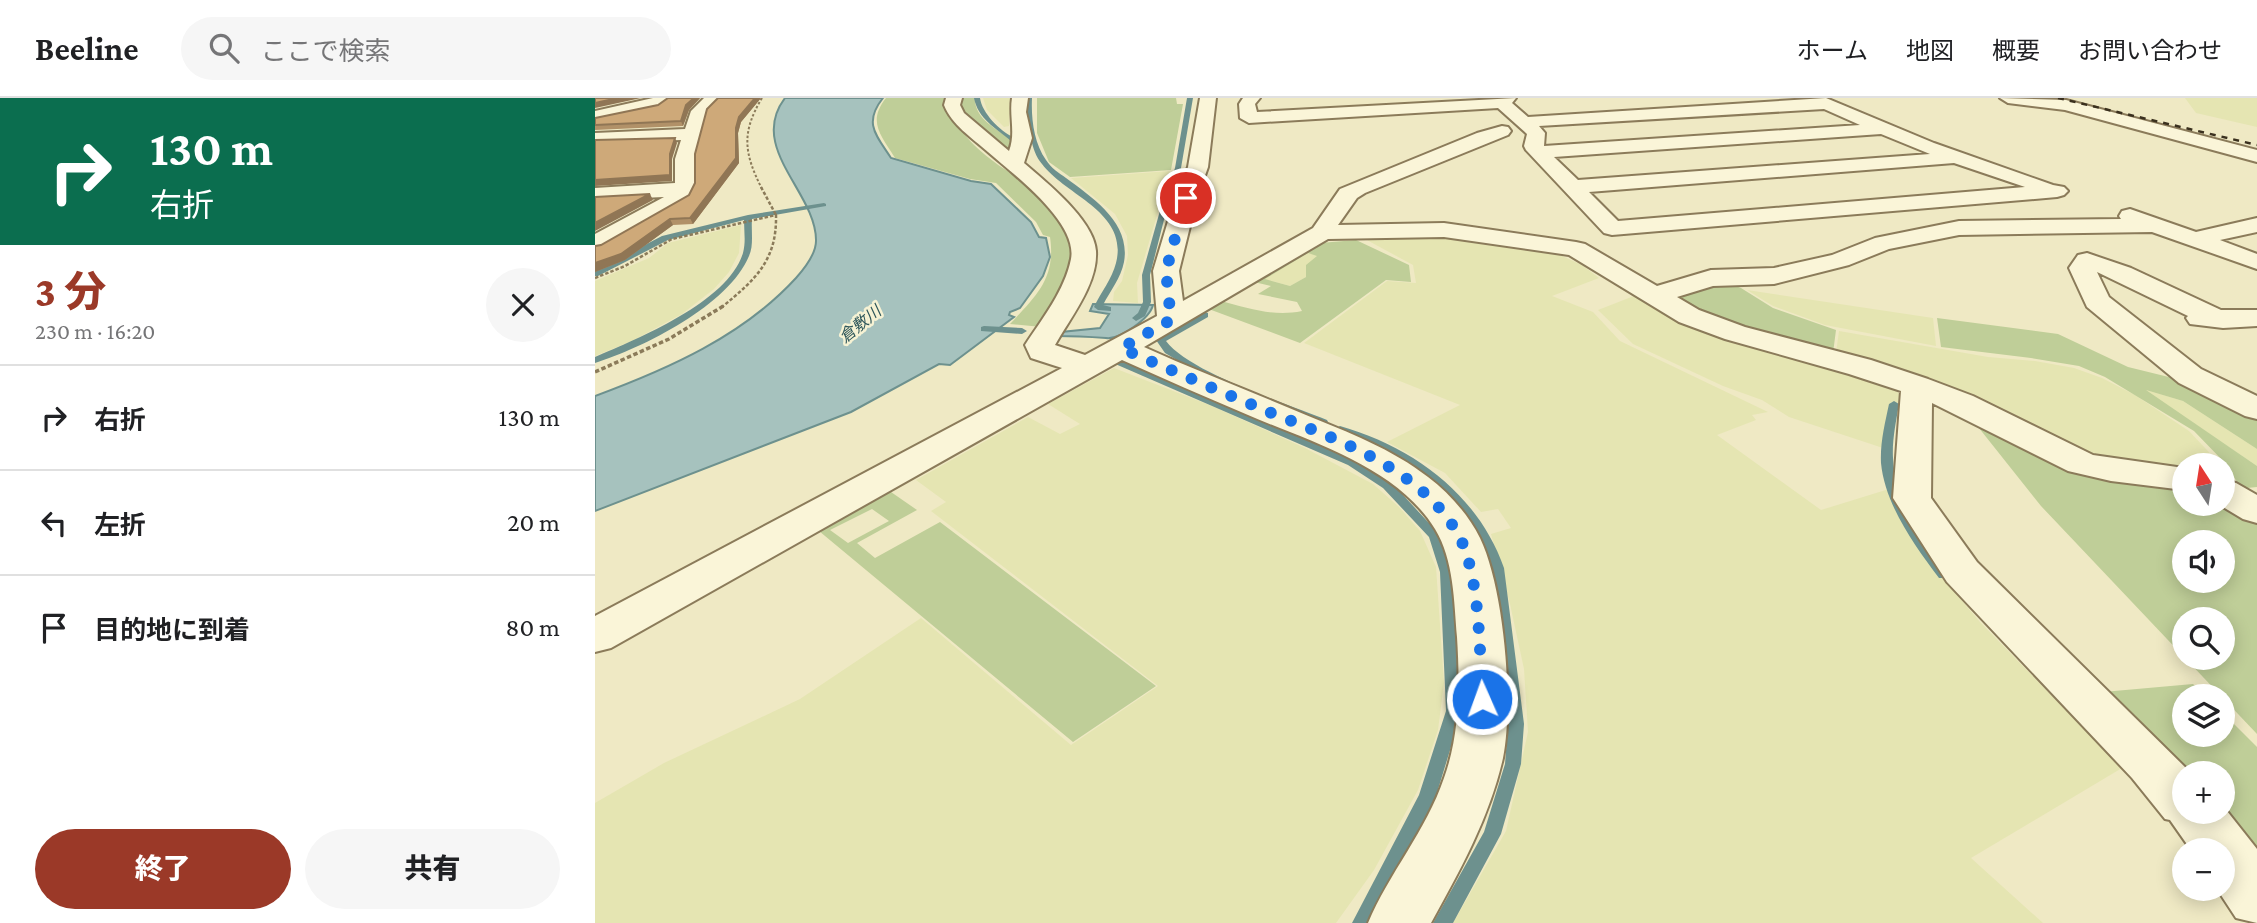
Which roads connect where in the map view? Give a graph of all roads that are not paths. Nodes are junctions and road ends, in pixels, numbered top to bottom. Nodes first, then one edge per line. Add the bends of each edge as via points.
1 (664, 98) edge
2 (954, 98) edge
3 (1020, 98) edge
4 (1208, 98) edge
5 (1252, 98) edge
6 (2008, 98) edge
7 (1505, 101) edge
8 (1820, 101) edge
9 (706, 104) edge
10 (615, 113) junction
11 (595, 116) edge
12 (1524, 122) junction
13 (1885, 129) junction
14 (1502, 131) dead end
15 (692, 134) junction
16 (595, 138) edge
17 (1539, 152) junction
18 (2257, 156) edge
19 (1959, 158) junction
20 (1014, 165) junction
21 (1572, 187) junction
22 (685, 189) junction
23 (2057, 191) junction
24 (595, 194) edge
25 (2155, 225) junction
26 (2257, 225) edge
27 (625, 228) junction
28 (595, 230) edge
29 (1324, 232) junction
30 (2195, 239) junction
31 (595, 244) edge
32 (2257, 262) edge
33 (1653, 296) junction
34 (2114, 313) junction
35 (2257, 318) edge
36 (1171, 320) junction
37 (2223, 320) junction
38 (1105, 357) junction
39 (1917, 386) junction
40 (2257, 409) edge
41 (2172, 478) edge
42 (2235, 498) edge
43 (2257, 511) edge
44 (595, 636) edge
45 (2172, 789) edge
46 (2204, 824) edge
47 (2257, 898) edge
48 (1398, 923) edge

1 - 10 street
2 - 20 street via 957,116
3 - 20 street via 1023,139
4 - 36 street via 1198,167 1166,271
5 - 7 street via 1247,104 1249,118
6 - 18 street via 2066,105
7 - 12 street
8 - 12 street
8 - 13 street
9 - 10 street
9 - 15 street
10 - 11 street
12 - 17 street via 1536,133 1532,146
13 - 17 street
13 - 19 street
14 - 29 street via 1365,184 1348,194 1342,209 1325,223
15 - 16 street
15 - 22 street via 678,159
17 - 21 street
19 - 21 street
19 - 23 street
20 - 38 street via 1067,215 1084,245 1075,282 1040,345 1042,352
21 - 23 street via 1612,228
22 - 24 street
22 - 27 street via 674,201
23 - 25 street
25 - 30 street
25 - 33 street via 1947,230 1883,243 1840,260 1775,276 1711,278
26 - 30 street
27 - 28 street
27 - 31 street
29 - 33 street via 1444,230 1576,250
29 - 36 street
30 - 32 street
33 - 39 street via 1735,333
34 - 37 street
34 - 37 street via 2097,301 2081,268 2087,260
34 - 40 street via 2190,376
35 - 37 street
36 - 38 street
38 - 44 street
38 - 48 street via 1340,442 1413,483 1440,508 1460,538 1471,573 1480,646 1483,725 1477,756 1448,832
39 - 41 street via 2081,463
39 - 45 street via 1912,498 1962,572
42 - 43 street
46 - 47 street

